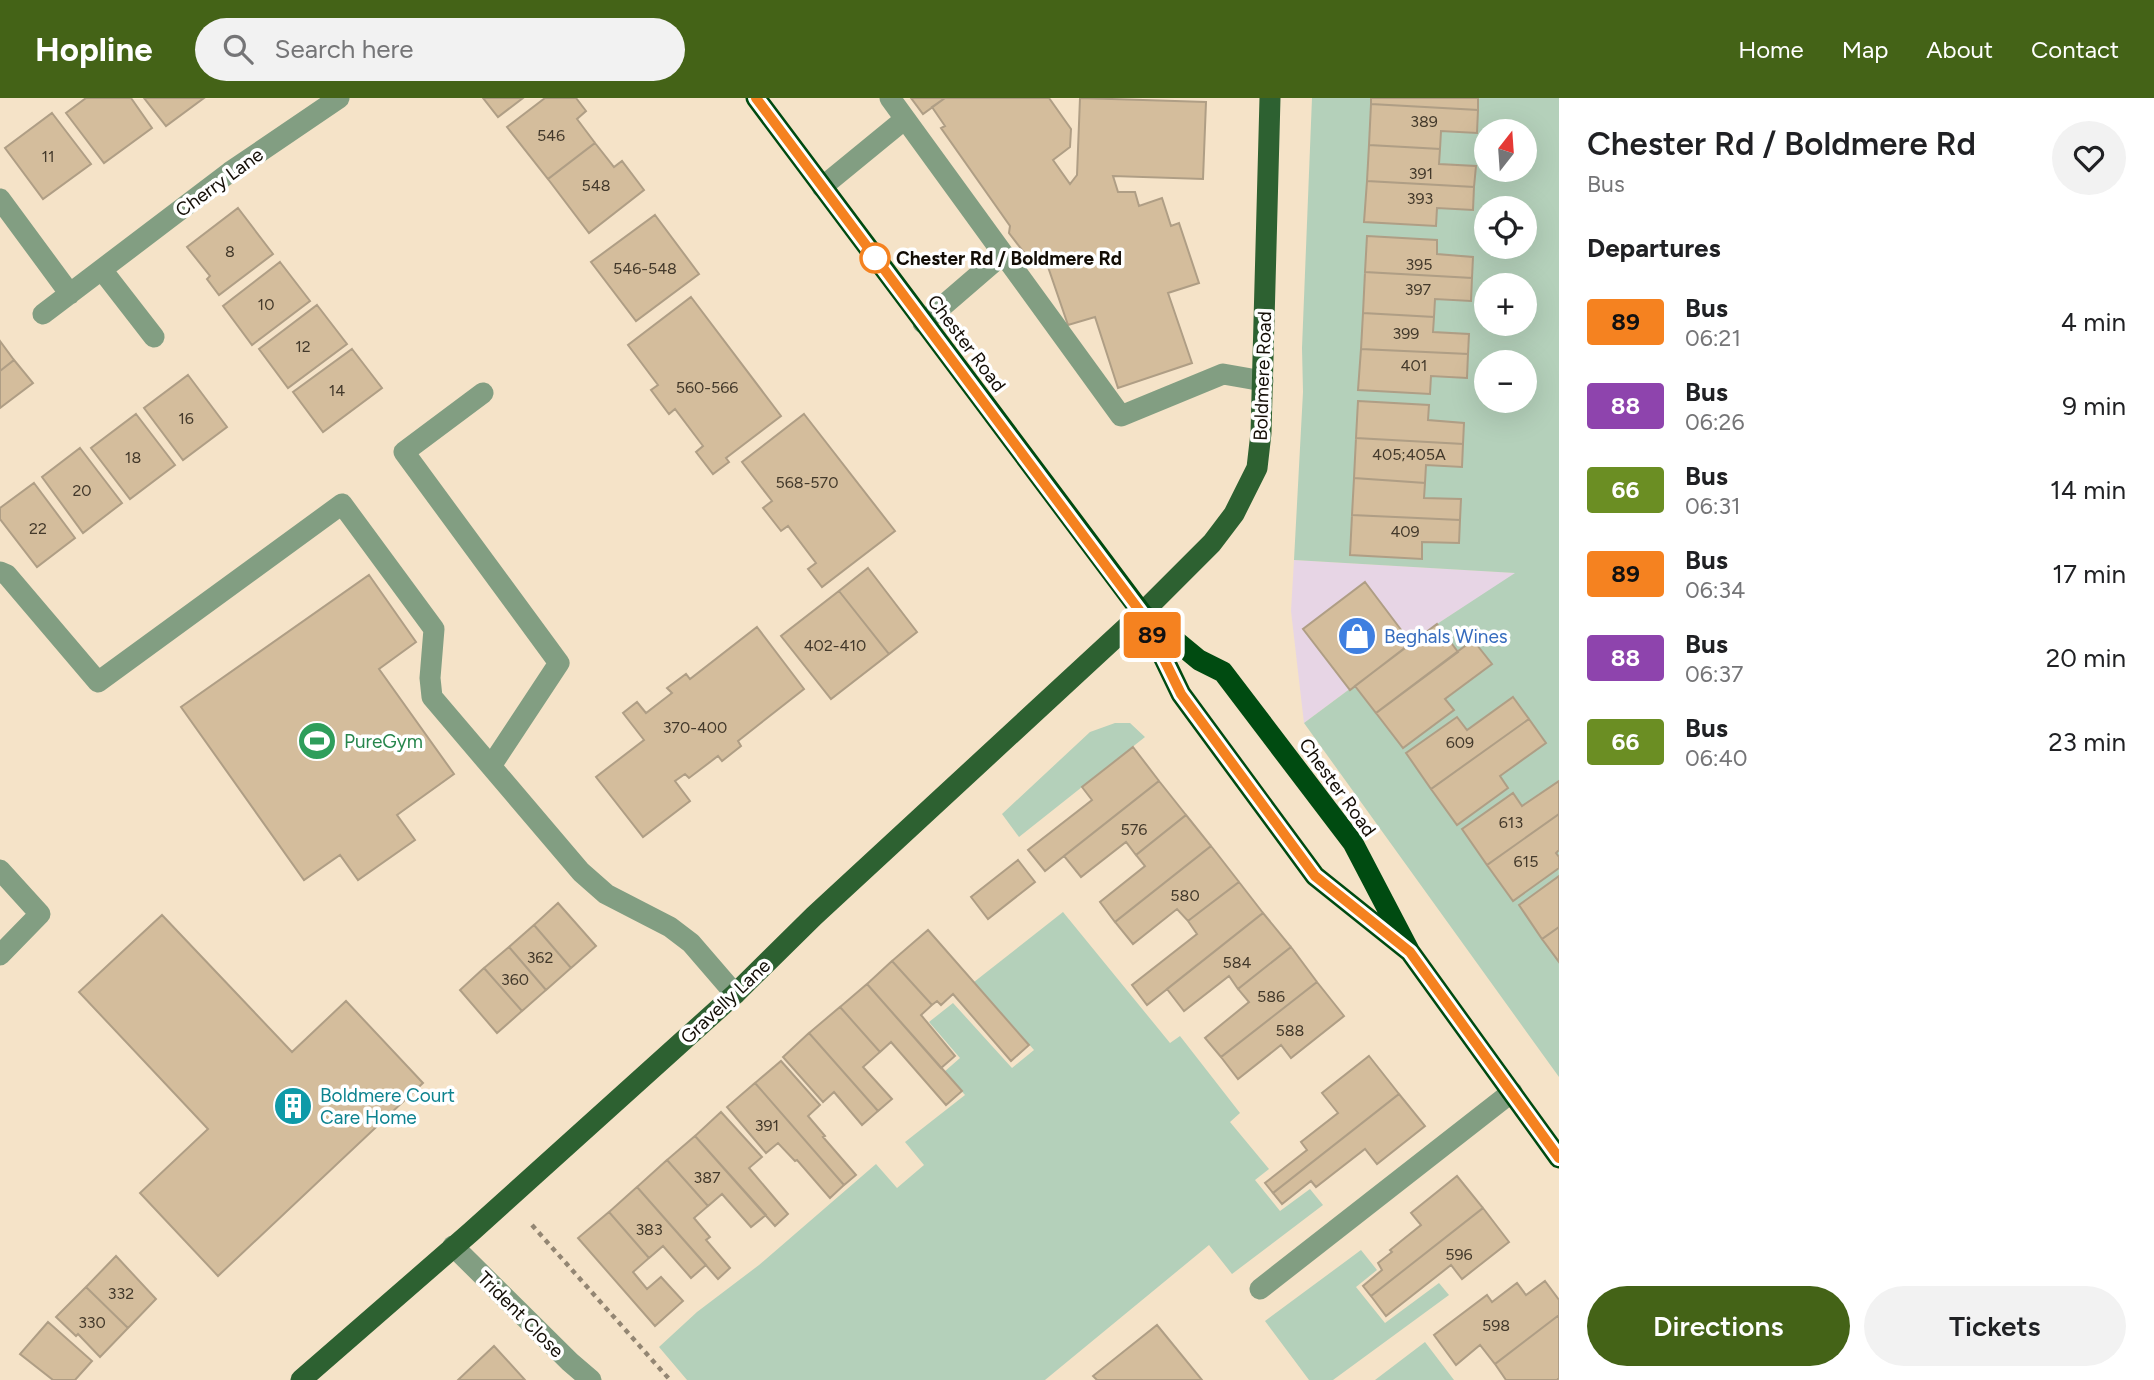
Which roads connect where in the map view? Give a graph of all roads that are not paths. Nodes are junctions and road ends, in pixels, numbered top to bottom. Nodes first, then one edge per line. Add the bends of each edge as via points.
1 (339, 98) edge
2 (756, 98) edge
3 (890, 98) edge
4 (1270, 98) edge
5 (905, 119) junction
6 (822, 187) junction
7 (0, 199) edge
8 (1003, 254) junction
9 (102, 270) junction
10 (70, 294) junction
11 (43, 314) dead end
12 (923, 323) junction
13 (154, 337) dead end
14 (1263, 381) junction
15 (483, 393) dead end
16 (0, 572) edge
17 (1142, 614) junction
18 (491, 766) junction
19 (0, 870) edge
20 (1410, 952) junction
21 (0, 955) edge
22 (735, 994) junction
23 (1512, 1092) junction
24 (1559, 1158) edge
25 (453, 1247) junction
26 (1260, 1289) dead end
27 (301, 1380) edge
28 (592, 1380) edge

1 - 9 street, Cherry Lane
2 - 6 highway, Chester Road
3 - 5 street
4 - 14 main road, Boldmere Road
5 - 6 street
5 - 8 street
6 - 12 highway, Chester Road
7 - 10 street
8 - 12 street
8 - 14 street via 1121,416 1223,374
9 - 10 street, Cherry Lane
9 - 13 street
10 - 11 street, Cherry Lane
12 - 17 highway, Chester Road
14 - 17 main road, Boldmere Road via 1257,468 1234,514
15 - 18 street via 404,452 559,663
16 - 18 street via 97,681 342,505 434,629 432,697
17 - 20 highway, Chester Road via 1181,694 1315,876
17 - 20 highway, Chester Road via 1199,660 1223,672 1353,843
17 - 22 main road, Gravelly Lane
18 - 22 street via 581,872 606,894 691,943
19 - 21 street via 40,914
20 - 23 highway, Chester Road
22 - 25 main road, Gravelly Lane
23 - 24 highway, Chester Road
23 - 26 street
25 - 27 main road, Gravelly Lane
25 - 28 street, Trident Close

